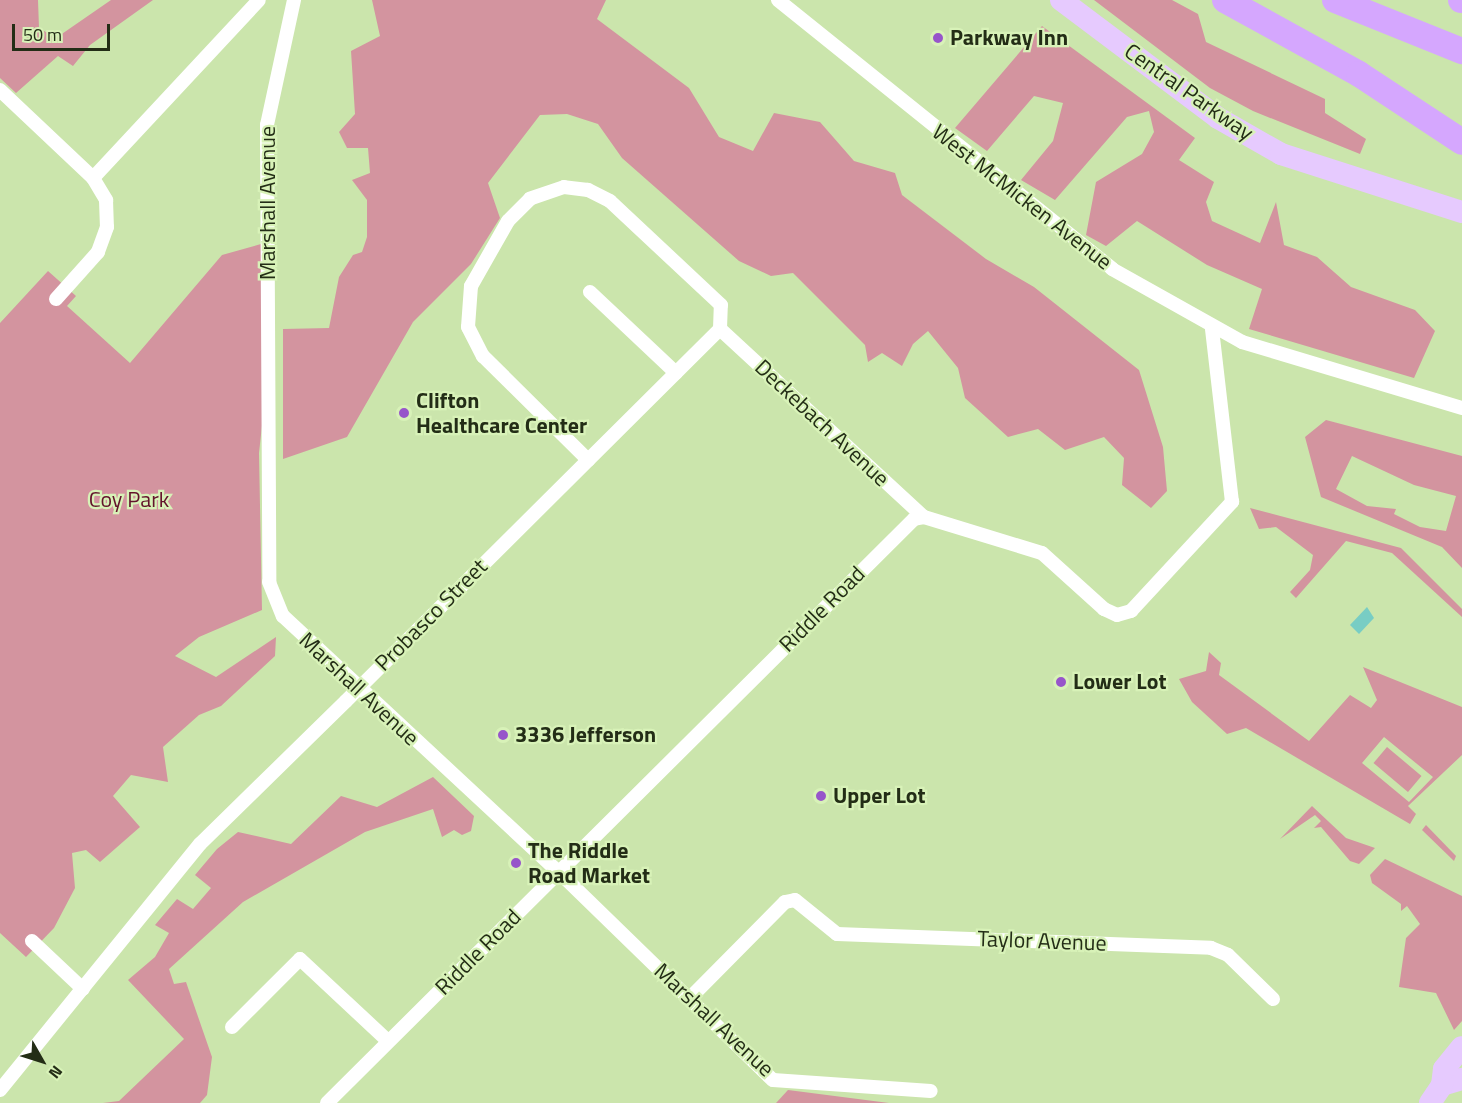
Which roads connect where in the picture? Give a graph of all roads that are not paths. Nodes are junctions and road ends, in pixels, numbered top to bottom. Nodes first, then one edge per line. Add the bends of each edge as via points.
1 (259, 0) edge
2 (294, 0) edge
3 (778, 0) edge
4 (1061, 0) edge
5 (1225, 0) edge
6 (1335, 0) edge
7 (1462, 51) edge
8 (0, 90) edge
9 (1462, 142) edge
10 (93, 178) junction
11 (1462, 212) edge
12 (590, 292) dead end
13 (56, 299) dead end
14 (1212, 328) junction
15 (720, 329) junction
16 (676, 373) junction
17 (1462, 408) edge
18 (588, 460) junction
19 (924, 517) junction
20 (357, 689) junction
21 (559, 872) junction
22 (32, 941) dead end
23 (83, 989) junction
24 (690, 998) junction
25 (1273, 999) dead end
26 (232, 1027) dead end
27 (388, 1041) junction
28 (1462, 1047) edge
29 (1445, 1089) edge
30 (0, 1090) edge
31 (931, 1090) dead end
32 (332, 1101) edge

1 - 10 street
2 - 20 street, Marshall Avenue via 268,106 269,582 286,621
3 - 14 street, West McMicken Avenue via 1076,244
4 - 11 main road, Central Parkway via 1218,118 1281,154
5 - 9 highway via 1359,74
6 - 7 highway
8 - 10 street
10 - 13 street via 106,200 104,240
12 - 16 street
14 - 17 street, West McMicken Avenue
14 - 19 street via 1232,502 1131,611 1117,615 1104,609 1042,553
15 - 16 street, Probasco Street
15 - 18 street via 721,305 610,201 588,190 564,187 540,193 508,221 466,301 468,327 483,356
15 - 19 street, Deckebach Avenue
16 - 18 street, Probasco Street
18 - 20 street, Probasco Street
19 - 21 street, Riddle Road via 900,532
20 - 21 street, Marshall Avenue
20 - 23 street, Probasco Street via 200,844
21 - 24 street, Marshall Avenue
21 - 27 street, Riddle Road
22 - 23 street
23 - 30 street, Probasco Street
24 - 25 street, Taylor Avenue via 785,903 802,904 837,934 1211,948 1228,955
24 - 31 street, Marshall Avenue via 773,1080
26 - 27 street via 300,959
27 - 32 street, Riddle Road
28 - 29 main road via 1444,1069

